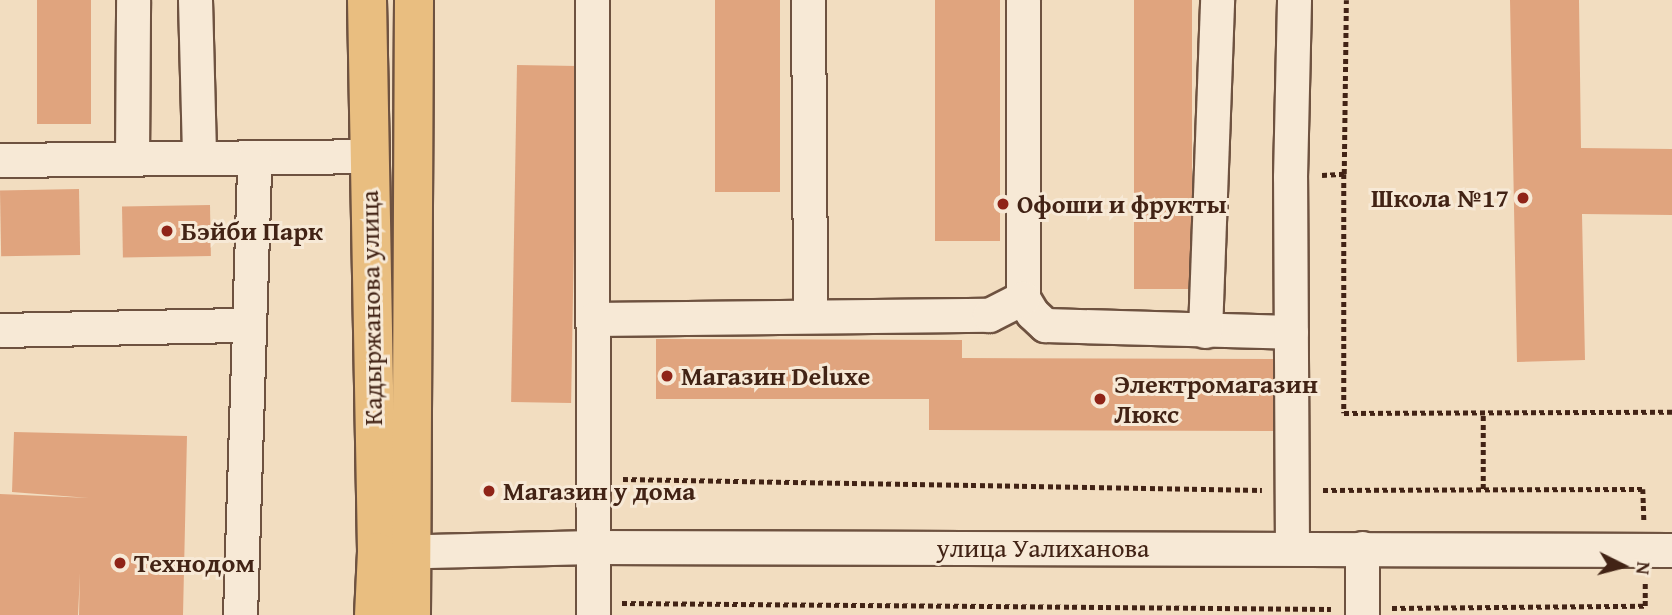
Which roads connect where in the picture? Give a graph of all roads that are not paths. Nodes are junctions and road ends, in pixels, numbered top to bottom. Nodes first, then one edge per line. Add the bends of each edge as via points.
1 (134, 0) edge
2 (195, 0) edge
3 (367, 0) edge
4 (414, 0) edge
5 (592, 0) edge
6 (808, 0) edge
7 (1023, 0) edge
8 (1217, 0) edge
9 (1294, 0) edge
10 (367, 156) junction
11 (254, 157) junction
12 (132, 158) junction
13 (199, 158) junction
14 (0, 160) edge
15 (1023, 298) junction
16 (810, 316) junction
17 (593, 319) junction
18 (248, 325) junction
19 (0, 330) edge
20 (1205, 331) junction
21 (1291, 332) junction
22 (593, 547) junction
23 (1292, 548) junction
24 (1362, 548) junction
25 (1658, 550) edge
26 (377, 552) junction
27 (414, 552) junction
28 (593, 609) edge
29 (1362, 612) edge
30 (240, 615) edge
31 (374, 615) edge
32 (411, 615) edge

1 - 12 street
2 - 13 street
3 - 10 main road, Кадыржанова улица
4 - 27 main road, Кадыржанова улица
5 - 17 street
6 - 16 street
7 - 15 street
8 - 20 street
9 - 21 street
10 - 11 street
10 - 26 main road, Кадыржанова улица
11 - 13 street
11 - 18 street
12 - 13 street
12 - 14 street
15 - 16 street via 989,315
15 - 20 street via 1045,325
16 - 17 street
17 - 22 street
18 - 19 street
18 - 30 street
20 - 21 street
21 - 23 street
22 - 23 street, улица Уалиханова
22 - 27 street, улица Уалиханова
22 - 28 street
23 - 24 street, улица Уалиханова
24 - 25 street, улица Уалиханова
24 - 29 street
26 - 27 street, улица Уалиханова
26 - 31 main road, Кадыржанова улица
27 - 32 main road, Кадыржанова улица

